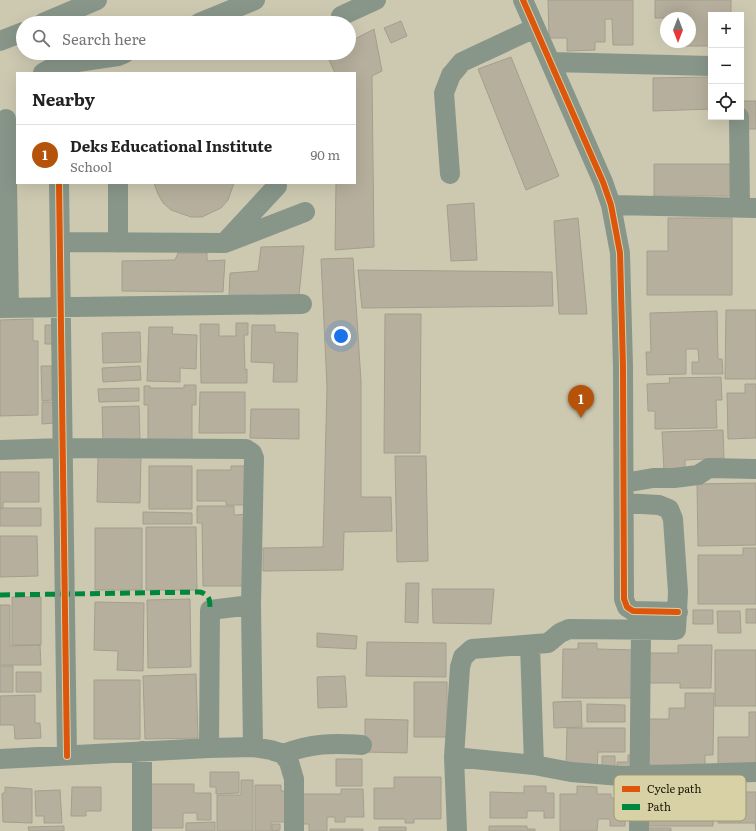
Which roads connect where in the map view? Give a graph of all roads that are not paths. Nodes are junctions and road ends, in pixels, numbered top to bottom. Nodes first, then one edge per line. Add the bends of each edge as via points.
1 (97, 0) edge
2 (255, 0) edge
3 (376, 0) edge
4 (523, 0) edge
5 (63, 16) edge
6 (216, 16) edge
7 (341, 16) dead end
8 (535, 28) junction
9 (16, 35) edge
10 (0, 41) edge
11 (97, 60) edge
12 (550, 62) junction
13 (708, 66) edge
14 (55, 68) edge
15 (8, 118) edge
16 (739, 120) edge
17 (450, 174) dead end
18 (59, 184) edge
19 (118, 184) edge
20 (278, 186) dead end
21 (611, 205) junction
22 (748, 208) edge
23 (305, 212) dead end
24 (60, 242) junction
25 (118, 243) junction
26 (225, 243) junction
27 (302, 304) dead end
28 (61, 307) junction
29 (5, 308) edge
30 (63, 448) junction
31 (0, 450) edge
32 (756, 469) edge
33 (624, 483) junction
34 (624, 503) junction
35 (251, 605) junction
36 (678, 612) junction
37 (641, 631) junction
38 (530, 646) junction
39 (362, 745) dead end
40 (253, 747) junction
41 (209, 748) junction
42 (142, 751) junction
43 (284, 754) junction
44 (67, 756) junction
45 (454, 757) junction
46 (0, 759) edge
47 (534, 765) junction
48 (756, 772) edge
49 (623, 775) edge
50 (640, 775) edge
51 (669, 775) edge
52 (639, 821) edge
53 (142, 831) edge
54 (294, 831) edge
55 (457, 831) edge
56 (639, 831) edge

1 - 5 street
2 - 6 street
3 - 7 street
4 - 8 street
8 - 12 street
8 - 17 street via 462,62 451,76 444,93
9 - 10 street
11 - 14 street
12 - 13 street
12 - 21 street
15 - 29 street
16 - 22 street
18 - 24 street
19 - 25 street
20 - 26 street
21 - 22 street
21 - 33 street via 620,253
23 - 26 street
24 - 25 street
24 - 28 street
25 - 26 street
27 - 28 street
28 - 29 street
28 - 30 street
30 - 31 street
30 - 35 street via 246,449 252,453 254,458
30 - 44 street
32 - 33 street via 709,468 698,475
33 - 34 street
34 - 36 street via 659,505 669,510 673,519
34 - 36 street via 624,599 627,607 633,611
35 - 40 street
35 - 41 street via 210,610
36 - 37 street via 676,630
37 - 38 street via 570,629 560,632 548,643
37 - 50 street
38 - 45 street via 472,649 463,657 460,667
38 - 47 street
39 - 43 street via 317,744
40 - 41 street
40 - 43 street
41 - 42 street
42 - 44 street
42 - 53 street
43 - 54 street via 290,762 294,779
44 - 46 street
45 - 47 street
45 - 55 street
47 - 49 street via 571,772
48 - 51 street
52 - 56 street

